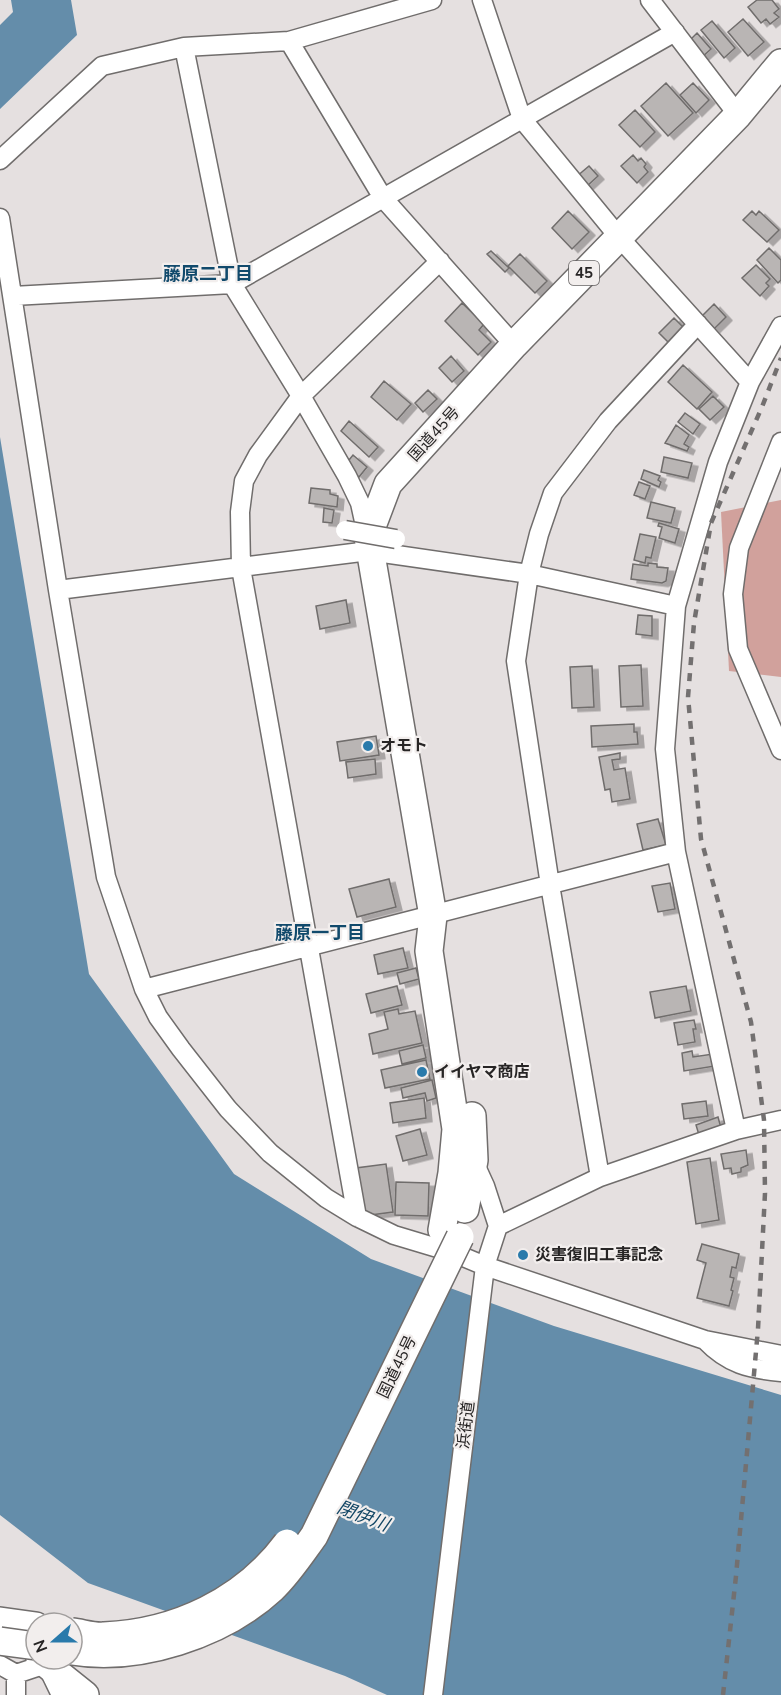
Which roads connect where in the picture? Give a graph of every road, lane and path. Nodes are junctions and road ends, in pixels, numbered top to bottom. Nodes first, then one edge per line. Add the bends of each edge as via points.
1 (432, 0) edge
2 (482, 0) edge
3 (650, 0) edge
4 (675, 32) junction
5 (289, 41) junction
6 (184, 47) junction
7 (781, 63) edge
8 (738, 115) junction
9 (522, 119) junction
10 (0, 160) edge
11 (383, 198) junction
12 (0, 218) edge
13 (618, 236) junction
14 (440, 261) junction
15 (232, 284) junction
16 (13, 296) junction
17 (698, 324) junction
18 (781, 326) edge
19 (514, 345) junction
20 (750, 382) junction
21 (301, 396) junction
22 (781, 442) edge
23 (396, 539) dead end
24 (360, 540) junction
25 (241, 568) junction
26 (529, 574) junction
27 (58, 590) junction
28 (676, 606) junction
29 (781, 750) edge
30 (676, 852) junction
31 (550, 885) junction
32 (433, 916) junction
33 (309, 947) junction
34 (144, 989) junction
35 (781, 1120) edge
36 (736, 1130) junction
37 (474, 1160) junction
38 (600, 1178) junction
39 (357, 1217) junction
40 (498, 1226) junction
41 (451, 1233) junction
42 (485, 1266) junction
43 (705, 1340) junction
44 (781, 1354) edge
45 (781, 1372) edge
46 (0, 1621) edge
47 (24, 1624) edge
48 (0, 1626) edge
49 (84, 1634) edge
50 (0, 1641) edge
51 (24, 1644) edge
52 (24, 1650) edge
53 (84, 1652) edge
54 (24, 1663) edge
55 (8, 1670) edge
56 (47, 1671) edge
57 (57, 1671) edge
58 (16, 1695) edge
59 (61, 1695) edge
60 (85, 1695) edge
61 (434, 1695) edge

1 - 5 street
2 - 9 street
3 - 4 street
4 - 8 street
4 - 9 street
5 - 6 street
5 - 11 street
6 - 10 street via 102,66
6 - 15 street
7 - 8 highway, 国道45号 / 45
8 - 13 highway, 国道45号 / 45
9 - 11 street
9 - 13 street
11 - 14 street
11 - 15 street
12 - 16 street
13 - 17 street
13 - 19 highway, 国道45号 / 45
14 - 19 street
14 - 21 street
15 - 16 street
15 - 21 street
16 - 27 street
17 - 20 street
17 - 26 street via 608,421 553,493
18 - 20 street
19 - 24 highway, 国道45号 / 45 via 388,484
20 - 28 street via 718,462
21 - 24 street via 360,503
21 - 25 street via 244,481
22 - 29 street via 739,548 733,594 738,649
23 - 24 street, bridge
24 - 25 street
24 - 26 street
24 - 32 highway, 国道45号 via 391,668
25 - 27 street
25 - 33 street
26 - 28 street
26 - 31 street via 516,661
27 - 34 street via 106,877
28 - 30 street via 665,749
30 - 31 street
30 - 36 street
31 - 32 street
31 - 38 street
32 - 33 street
32 - 37 highway, 国道45号 via 446,945 472,1114
32 - 41 highway, 国道45号 via 429,951 456,1129
33 - 34 street
33 - 39 street
34 - 39 street via 158,1017 228,1109 270,1153 326,1198
35 - 36 street
36 - 38 street
37 - 40 street
37 - 41 highway, 国道45号
38 - 40 street
39 - 42 street via 394,1235
40 - 42 street, 浜街道
41 - 49 highway, 国道45号, bridge via 300,1525 274,1561 213,1608 180,1621 145,1631 102,1636
41 - 53 highway, 国道45号, bridge via 315,1536 272,1589 247,1608 184,1640 120,1653
42 - 43 street
42 - 61 street, 浜街道
43 - 44 street
43 - 45 street via 730,1361
46 - 47 highway
48 - 51 highway
50 - 52 highway, bridge
54 - 55 street
55 - 58 street
56 - 59 street
57 - 60 highway

